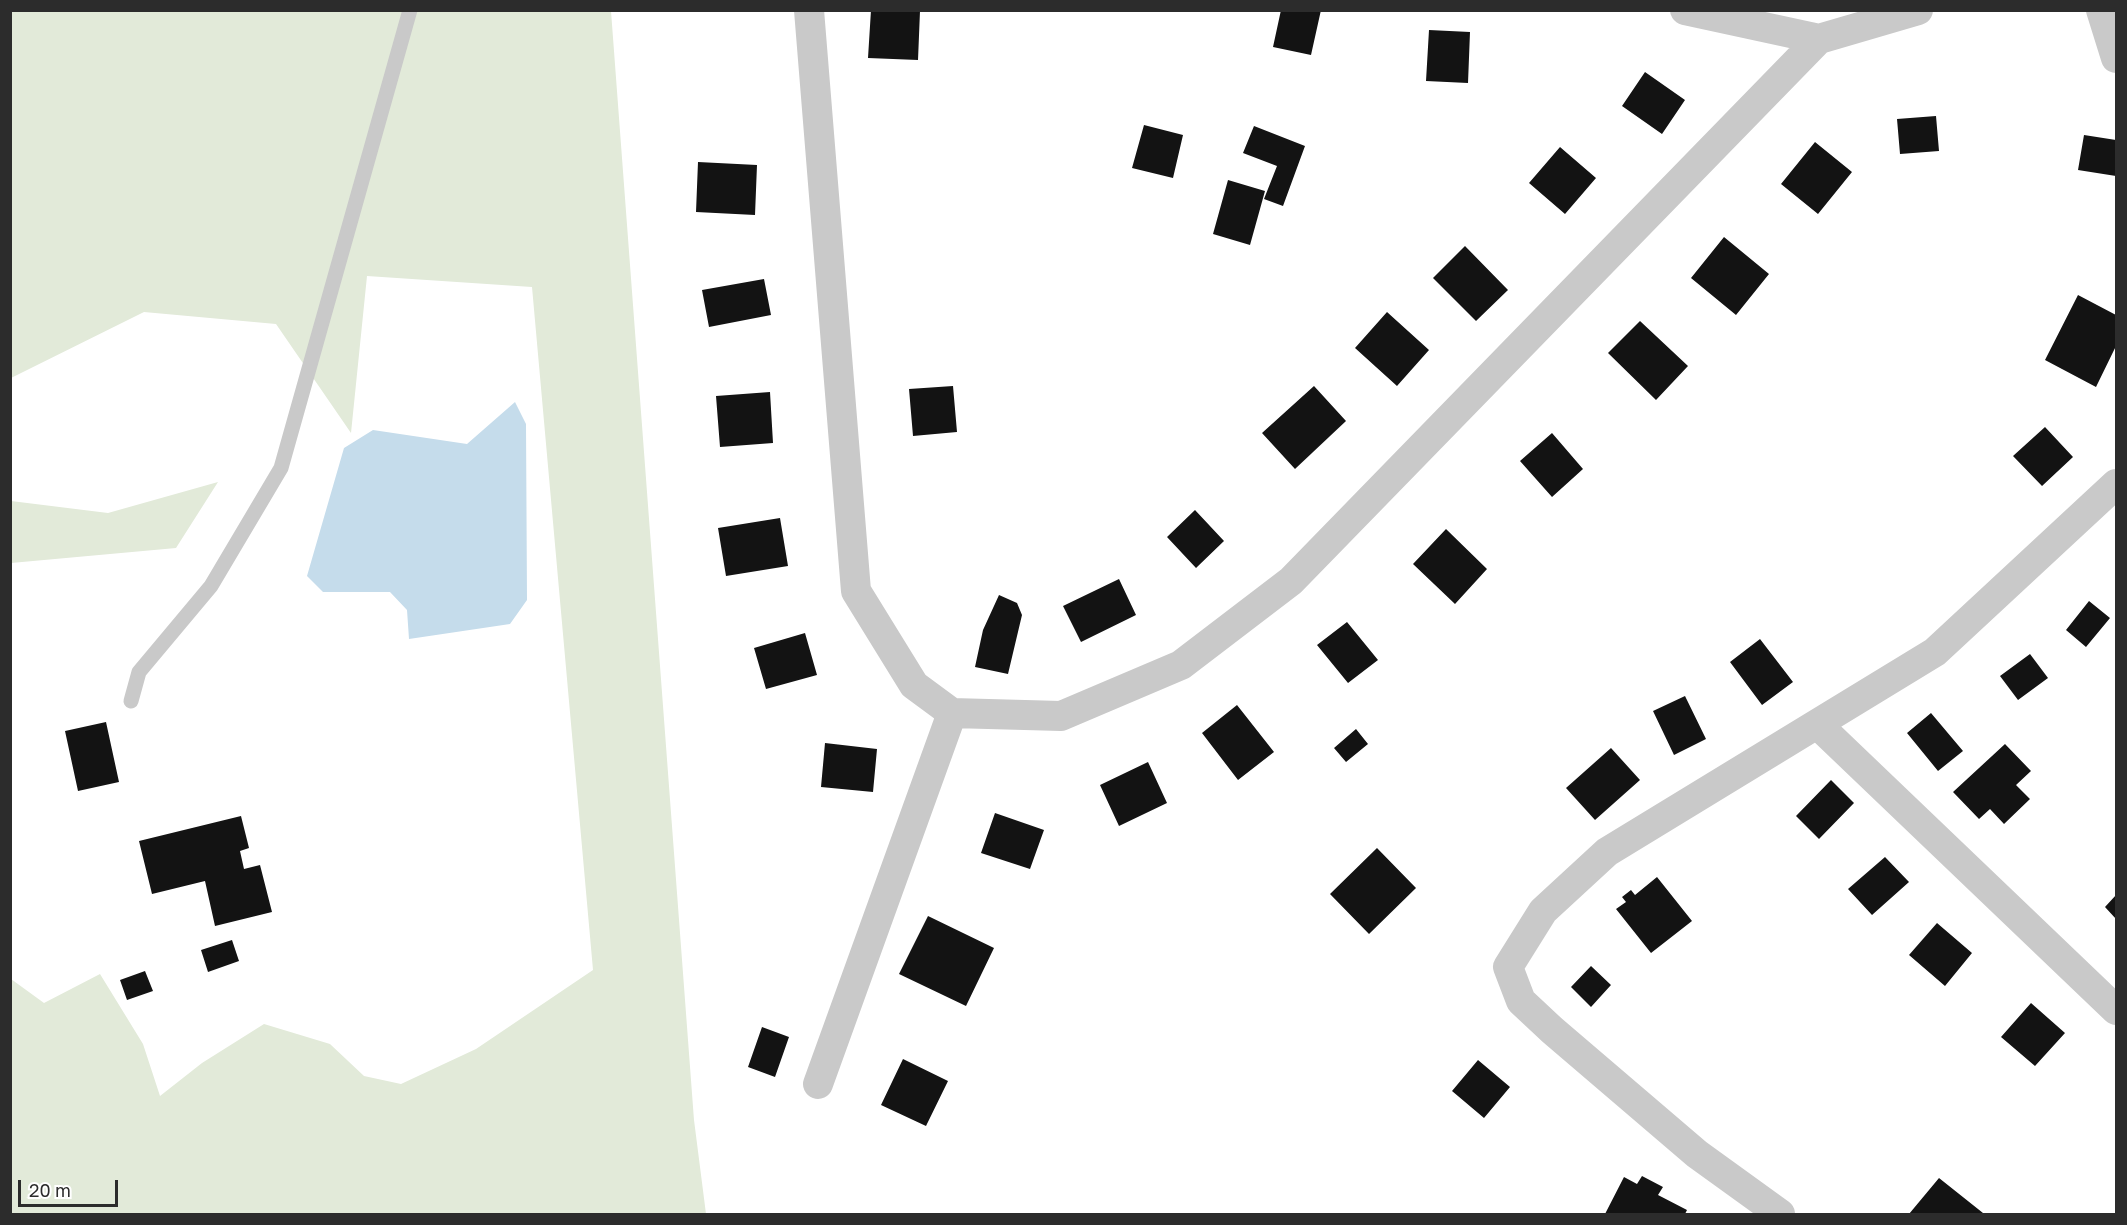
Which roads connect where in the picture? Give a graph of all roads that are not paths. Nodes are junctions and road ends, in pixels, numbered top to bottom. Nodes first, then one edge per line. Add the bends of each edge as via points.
1 (410, 10) edge
2 (809, 10) edge
3 (1685, 10) edge
4 (1918, 10) edge
5 (2101, 10) edge
6 (1819, 39) junction
7 (2116, 58) edge
8 (2116, 484) edge
9 (130, 700) dead end
10 (951, 713) junction
11 (1817, 724) junction
12 (2116, 1010) edge
13 (818, 1084) dead end
14 (1779, 1215) edge

1 - 9 lane via 281,468 211,586 139,672
2 - 10 street via 856,591 914,685
3 - 6 street
4 - 6 street
5 - 7 street
6 - 10 street via 1292,581 1181,665 1061,716
8 - 11 street via 1935,652
10 - 13 street
11 - 12 street
11 - 14 street via 1607,852 1543,911 1508,967 1521,1001 1552,1030 1697,1154

